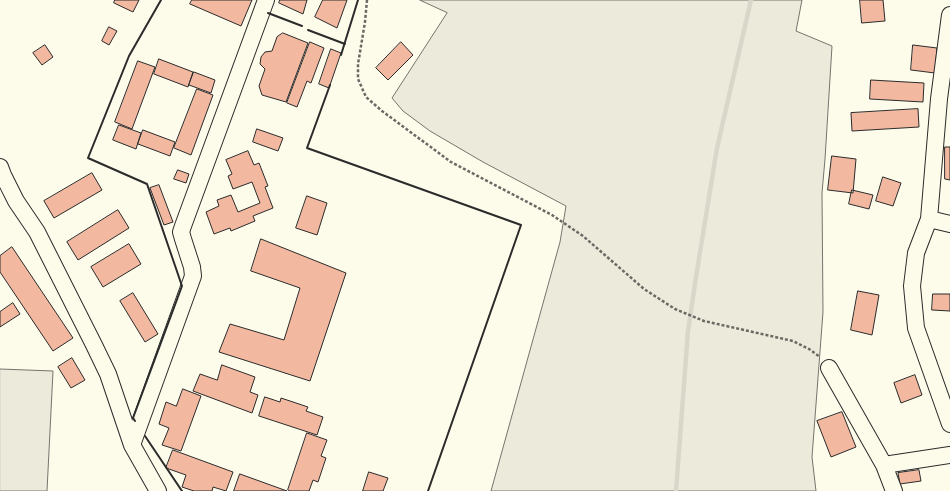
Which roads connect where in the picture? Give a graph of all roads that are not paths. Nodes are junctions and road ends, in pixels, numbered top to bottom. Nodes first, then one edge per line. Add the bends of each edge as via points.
1 (266, 0) edge
2 (950, 16) edge
3 (0, 167) edge
4 (928, 219) junction
5 (950, 224) edge
6 (829, 368) road end
7 (950, 424) edge
8 (132, 445) junction
9 (950, 455) edge
10 (884, 465) junction
11 (158, 491) edge
12 (894, 491) edge

1 - 8 street via 181,232 193,276
2 - 4 street
3 - 8 street via 16,201 37,232 108,374
4 - 5 street
4 - 7 street via 916,252 912,286 916,328
6 - 10 street
8 - 11 street
9 - 10 street
10 - 12 street

